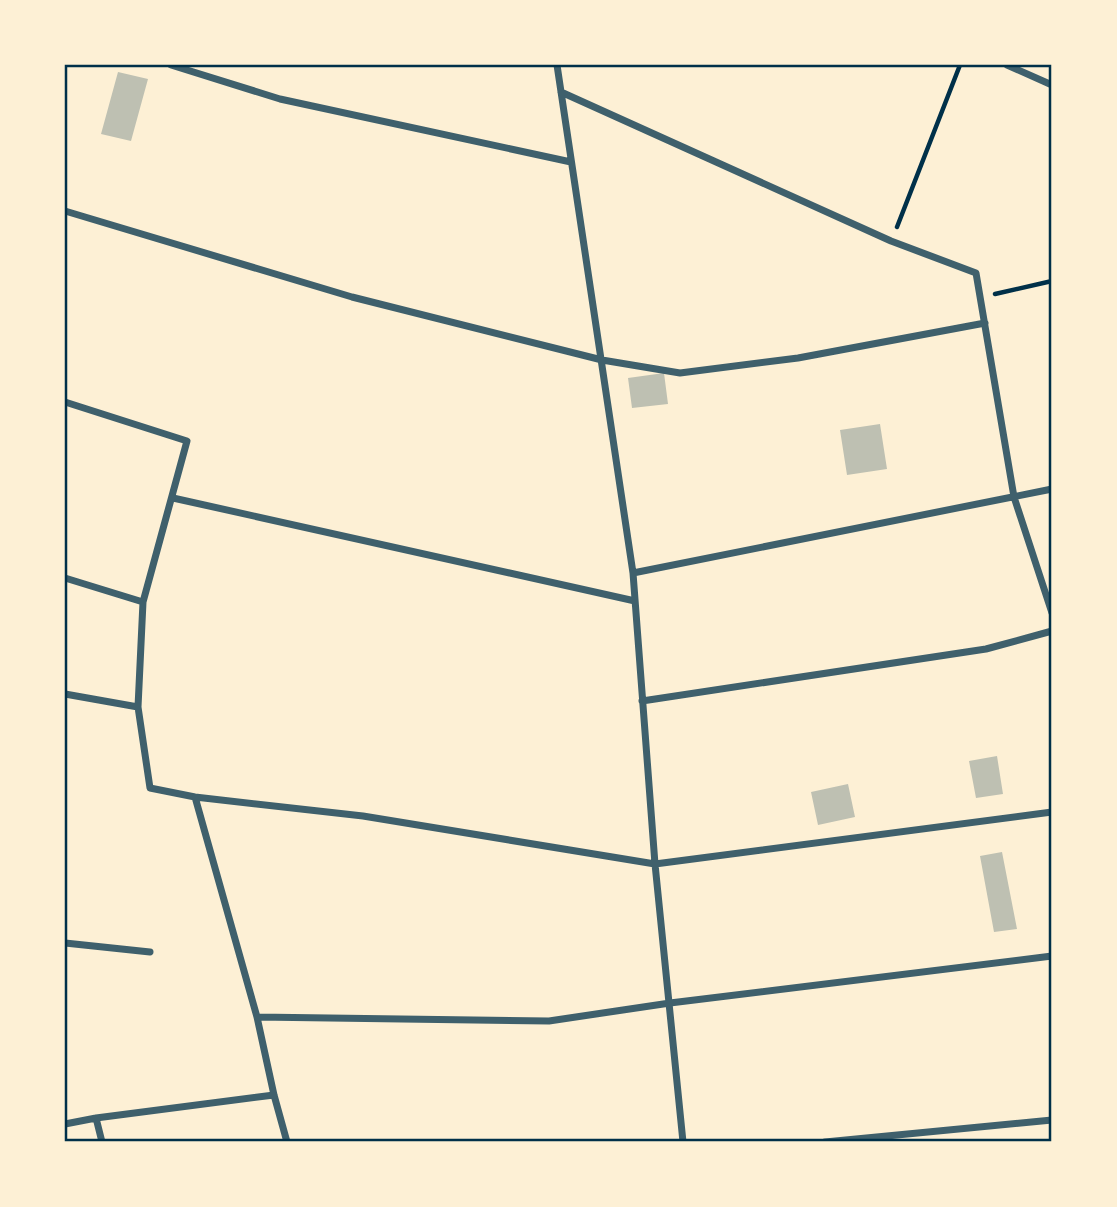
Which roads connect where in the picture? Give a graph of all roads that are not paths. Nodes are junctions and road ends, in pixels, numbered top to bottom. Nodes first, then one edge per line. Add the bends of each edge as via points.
1 (171, 65) edge
2 (557, 65) edge
3 (1007, 65) edge
4 (1052, 85) edge
5 (561, 92) junction
6 (571, 162) junction
7 (65, 211) edge
8 (985, 323) junction
9 (602, 360) junction
10 (65, 402) edge
11 (1052, 489) edge
12 (1014, 497) junction
13 (173, 498) junction
14 (633, 573) junction
15 (65, 578) edge
16 (635, 601) junction
17 (143, 602) junction
18 (1052, 613) edge
19 (1052, 631) edge
20 (65, 694) edge
21 (642, 701) junction
22 (138, 706) junction
23 (195, 797) junction
24 (1052, 812) edge
25 (655, 864) junction
26 (65, 943) edge
27 (150, 952) dead end
28 (1052, 956) edge
29 (670, 1003) junction
30 (257, 1017) junction
31 (274, 1095) junction
32 (96, 1118) junction
33 (1052, 1120) edge
34 (65, 1124) edge
35 (102, 1142) edge
36 (287, 1142) edge
37 (683, 1142) edge
38 (825, 1142) edge

1 - 6 street via 280,99
2 - 5 street
3 - 4 street
5 - 6 street
5 - 8 street via 891,241 976,273
6 - 9 street
7 - 9 street via 352,297
8 - 9 street via 798,358 680,373
8 - 12 street
9 - 14 street
10 - 13 street via 187,441
11 - 12 street
12 - 14 street
12 - 18 street
13 - 16 street
13 - 17 street
14 - 16 street
15 - 17 street
16 - 21 street
17 - 22 street
19 - 21 street via 986,649
20 - 22 street
21 - 25 street
22 - 23 street via 150,788
23 - 25 street via 363,816
23 - 30 street
24 - 25 street
25 - 29 street
26 - 27 street
28 - 29 street
29 - 30 street via 549,1021
29 - 37 street
30 - 31 street
31 - 32 street
31 - 36 street
32 - 34 street
32 - 35 street
33 - 38 street

